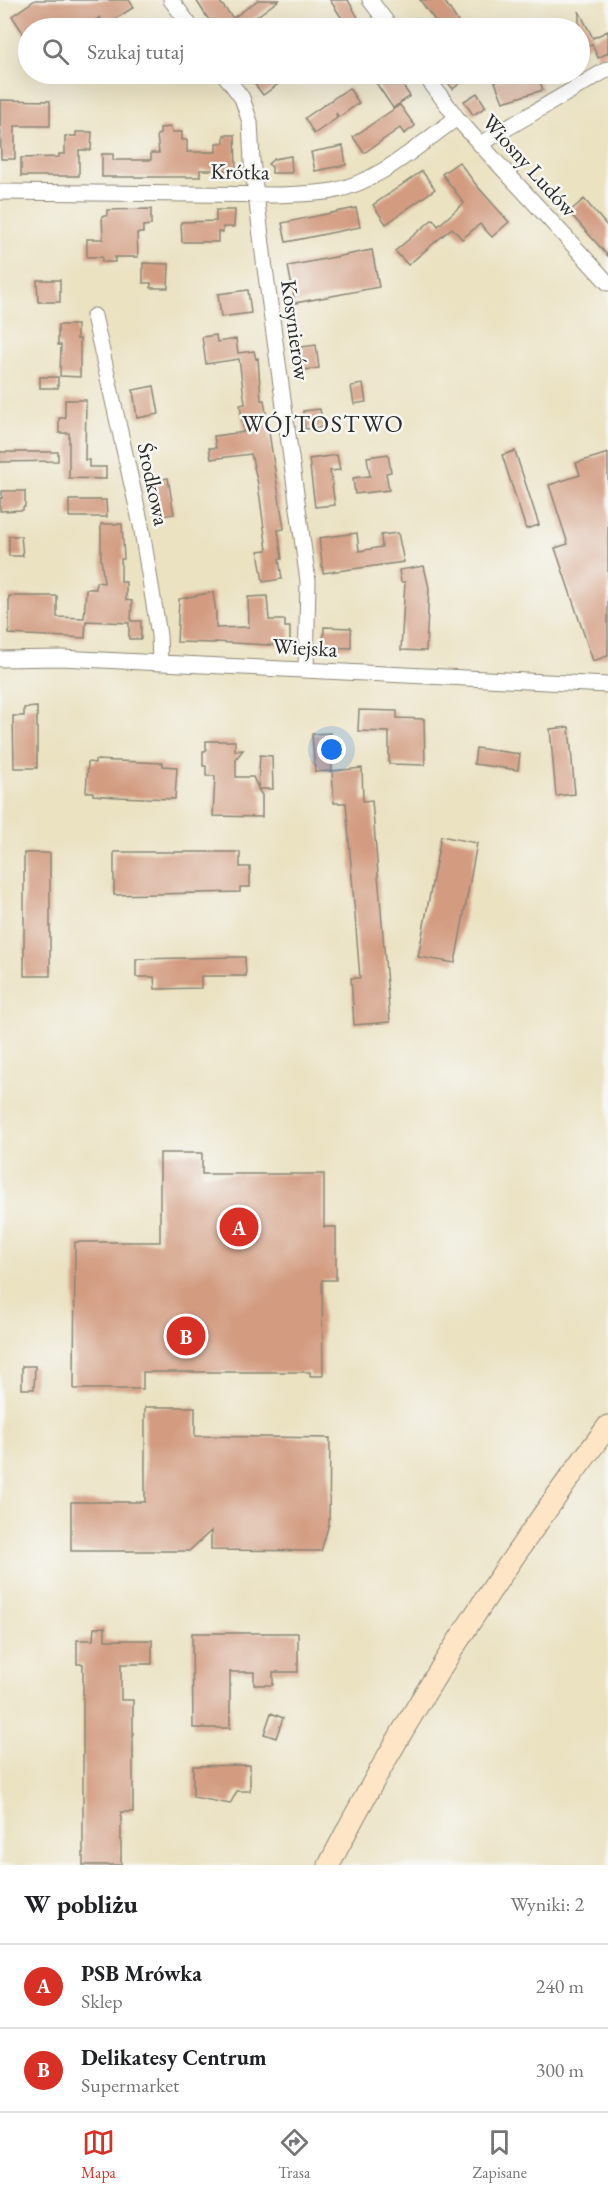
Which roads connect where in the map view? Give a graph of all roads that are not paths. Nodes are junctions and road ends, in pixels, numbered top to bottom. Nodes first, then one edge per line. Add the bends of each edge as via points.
1 (171, 0) edge
2 (370, 0) edge
3 (184, 18) edge
4 (384, 18) edge
5 (608, 69) edge
6 (590, 80) edge
7 (232, 84) edge
8 (432, 84) edge
9 (582, 84) edge
10 (457, 118) junction
11 (480, 144) junction
12 (0, 192) edge
13 (257, 194) junction
14 (608, 283) edge
15 (94, 316) dead end
16 (0, 659) edge
17 (160, 663) junction
18 (306, 670) junction
19 (608, 685) edge
20 (608, 1426) edge
21 (329, 1865) edge

1 - 3 street
2 - 4 street
5 - 6 street
7 - 13 street, Kosynierów via 249,114
8 - 10 street, Wiosny Ludów
9 - 11 street
10 - 11 street, Wiosny Ludów
10 - 13 street, Krótka via 390,166 356,184 322,193
11 - 14 street, Wiosny Ludów
12 - 13 street, Krótka
13 - 18 street, Kosynierów via 308,581
15 - 17 street, Środkowa via 141,525
16 - 17 street, Wiejska
17 - 18 street, Wiejska
18 - 19 street, Wiejska
20 - 21 main road via 481,1605 376,1778

